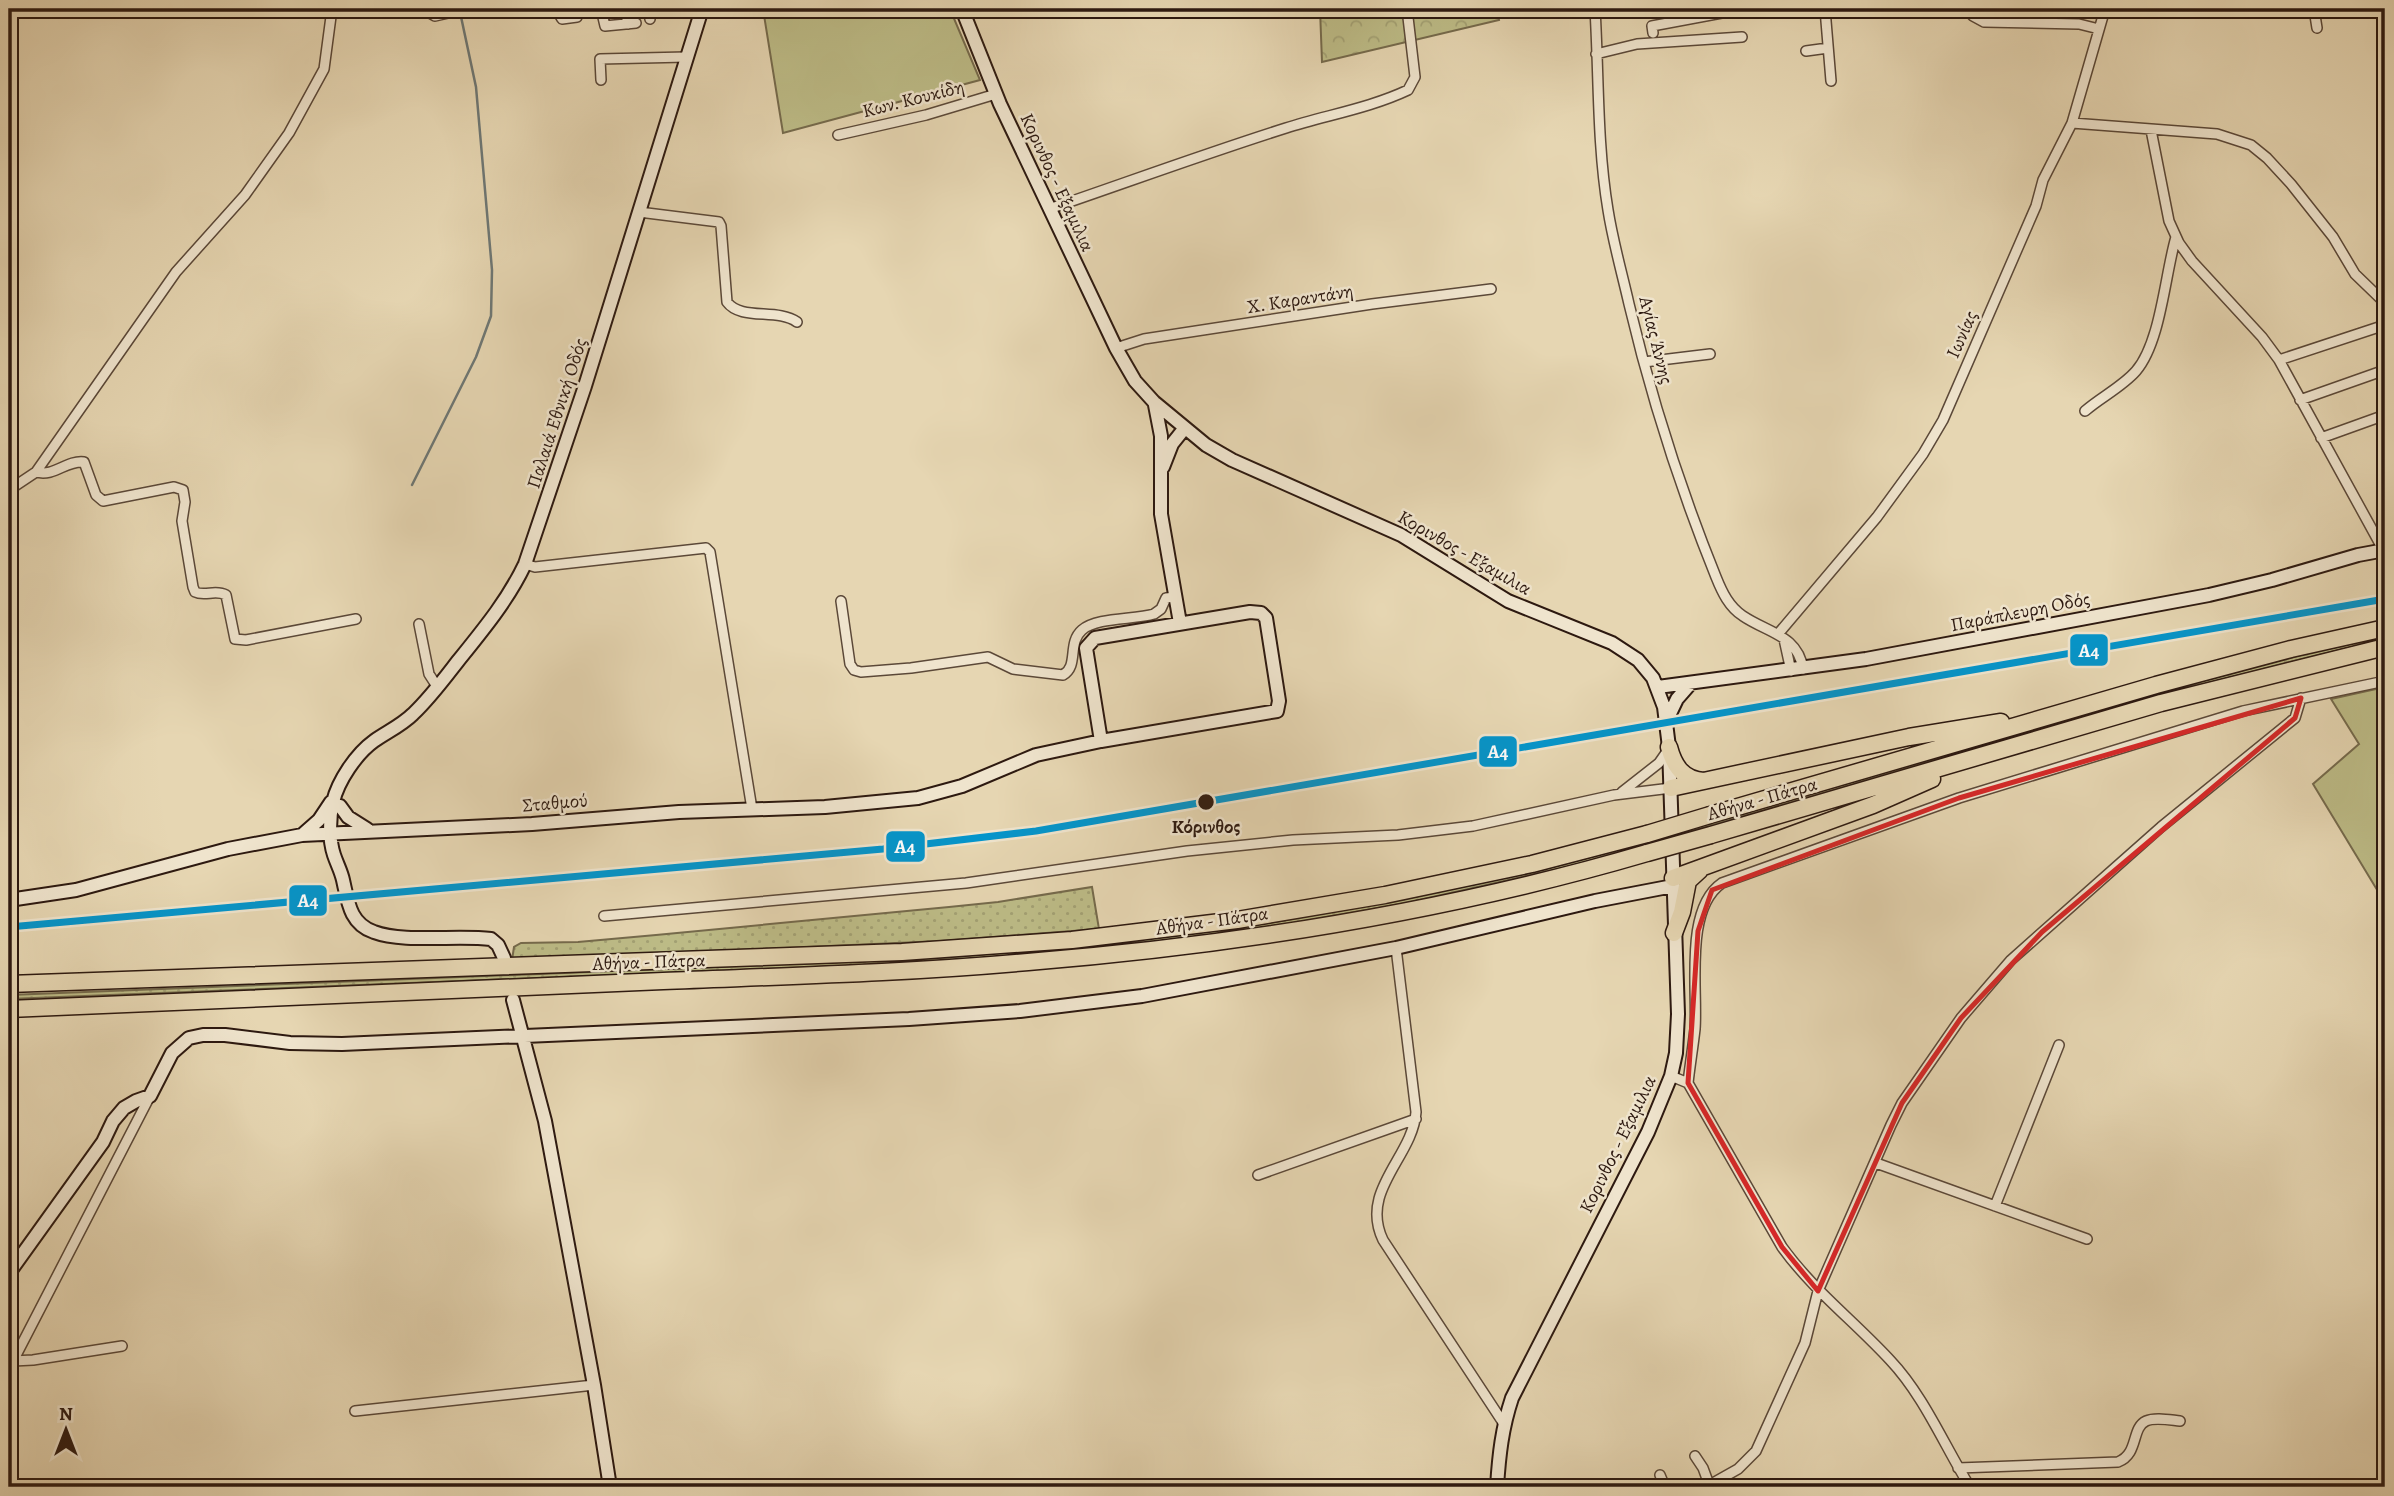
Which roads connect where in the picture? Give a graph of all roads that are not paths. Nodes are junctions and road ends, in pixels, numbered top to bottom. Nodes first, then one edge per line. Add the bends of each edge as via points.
1 (332, 9) edge
2 (423, 9) edge
3 (467, 9) edge
4 (556, 9) edge
5 (601, 9) edge
6 (625, 9) edge
7 (702, 9) edge
8 (962, 9) edge
9 (1407, 9) edge
10 (1615, 9) edge
11 (1743, 9) edge
12 (1825, 9) edge
13 (1967, 9) edge
14 (2105, 9) edge
15 (2314, 9) edge
16 (1595, 11) edge
17 (1700, 13) edge
18 (576, 17) dead end
19 (2317, 27) dead end
20 (2099, 29) junction
21 (1653, 33) dead end
22 (1742, 37) dead end
23 (1828, 48) junction
24 (1806, 51) dead end
25 (1596, 54) junction
26 (686, 57) junction
27 (601, 80) dead end
28 (1830, 81) dead end
29 (996, 94) junction
30 (2072, 122) junction
31 (2151, 130) junction
32 (838, 135) dead end
33 (1049, 209) junction
34 (639, 212) junction
35 (2176, 237) junction
36 (1491, 289) dead end
37 (2385, 303) edge
38 (797, 321) dead end
39 (2385, 325) edge
40 (1116, 348) junction
41 (1710, 355) dead end
42 (2279, 360) junction
43 (1644, 362) junction
44 (2385, 370) edge
45 (2300, 400) junction
46 (1154, 402) junction
47 (2085, 411) dead end
48 (2385, 415) edge
49 (1187, 432) junction
50 (2320, 438) junction
51 (36, 472) junction
52 (1160, 478) junction
53 (9, 490) edge
54 (2385, 551) edge
55 (525, 565) junction
56 (1175, 597) junction
57 (841, 601) dead end
58 (356, 619) dead end
59 (1180, 623) junction
60 (419, 624) dead end
61 (2385, 628) edge
62 (1781, 637) junction
63 (2385, 647) edge
64 (1797, 670) junction
65 (2385, 681) edge
66 (1691, 683) junction
67 (1658, 687) junction
68 (438, 688) junction
69 (2301, 698) junction
70 (2065, 712) junction
71 (1666, 720) junction
72 (1101, 741) junction
73 (1669, 747) junction
74 (1993, 752) junction
75 (1707, 781) junction
76 (1671, 788) junction
77 (1614, 795) junction
78 (337, 800) junction
79 (752, 809) junction
80 (371, 831) junction
81 (336, 832) junction
82 (302, 835) junction
83 (334, 855) junction
84 (1701, 869) junction
85 (341, 872) junction
86 (1673, 882) junction
87 (9, 900) edge
88 (604, 916) dead end
89 (1674, 933) junction
90 (1396, 948) junction
91 (503, 958) dead end
92 (9, 984) edge
93 (513, 1000) dead end
94 (9, 1009) edge
95 (522, 1036) junction
96 (2059, 1045) dead end
97 (1671, 1076) junction
98 (1688, 1083) junction
99 (150, 1096) junction
100 (1416, 1119) junction
101 (1876, 1163) junction
102 (1258, 1175) dead end
103 (1995, 1206) junction
104 (2087, 1239) dead end
105 (9, 1273) edge
106 (1818, 1291) junction
107 (122, 1346) dead end
108 (11, 1365) edge
109 (594, 1385) junction
110 (355, 1411) dead end
111 (2180, 1421) dead end
112 (1504, 1424) junction
113 (1695, 1455) dead end
114 (1958, 1468) junction
115 (1660, 1475) dead end
116 (610, 1487) edge
117 (1497, 1487) edge
118 (1665, 1487) edge
119 (1709, 1487) edge
120 (1970, 1487) edge

1 - 51 street via 324,69 289,133 245,195 176,272
2 - 3 street via 435,16
4 - 18 street via 562,19
5 - 6 street via 605,26 632,23
7 - 26 street, Παλαιά Εθνική Οδός
8 - 29 street, Κορινθος - Εξαμιλια
9 - 33 street via 1415,77 1408,90
10 - 16 street
11 - 17 street
12 - 23 street
13 - 20 street via 1984,22 2079,24
14 - 20 street, Ιωνίας
15 - 19 street
16 - 25 street, Αγίας Άννης
17 - 21 street via 1652,26
20 - 30 street, Ιωνίας
22 - 25 street via 1637,44
23 - 24 street
23 - 28 street
25 - 43 street, Αγίας Άννης via 1608,212
26 - 27 street via 600,59
26 - 34 street, Παλαιά Εθνική Οδός
29 - 32 street, Κων. Κουκίδη
29 - 33 street, Κορινθος - Εξαμιλια
30 - 31 street
30 - 62 street, Ιωνίας via 2043,180 2036,206 1943,420 1877,517
31 - 35 street
31 - 37 street via 2217,134 2251,145 2291,184 2333,237 2355,274
33 - 40 street, Κορινθος - Εξαμιλια
34 - 38 street via 719,222 727,302 748,312 781,314
34 - 55 street, Παλαιά Εθνική Οδός
35 - 42 street
35 - 47 street via 2146,356 2134,374
36 - 40 street, Χ. Καραντάνη via 1372,304
39 - 42 street
40 - 46 street, Κορινθος - Εξαμιλια
41 - 43 street
42 - 45 street
43 - 62 street, Αγίας Άννης via 1660,423 1717,580 1729,603 1742,615
44 - 45 street
45 - 50 street
46 - 49 street, Κορινθος - Εξαμιλια
46 - 52 street via 1161,426
48 - 50 street
49 - 52 street via 1178,450 1168,457
49 - 67 street, Κορινθος - Εξαμιλια via 1232,460 1401,535 1508,601 1612,643 1638,660
50 - 54 street
51 - 53 street
51 - 58 street via 51,473 84,462 96,495 103,501 174,487 183,490 182,521 193,587 199,594 226,595 235,639
52 - 56 street via 1161,514
54 - 64 street, Παράπλευρη Οδός via 2209,595
55 - 68 street, Παλαιά Εθνική Οδός
55 - 79 street via 706,548 710,552
56 - 57 street via 1166,598 1154,614 1086,628 1075,639 1071,667 1063,675 1013,669 988,657 911,668 854,670
56 - 59 street
59 - 72 street via 1089,642 1086,648
59 - 72 street, Σταθμού via 1250,612 1264,615 1277,711
60 - 68 street via 429,674
61 - 70 highway, Αθήνα - Πάτρα
62 - 64 street
63 - 74 highway, Αθήνα - Πάτρα via 2161,703
64 - 66 street, Παράπλευρη Οδός
65 - 69 street
66 - 67 street, Παράπλευρη Οδός
66 - 71 street
67 - 71 street, Κορινθος - Εξαμιλια
68 - 78 street, Παλαιά Εθνική Οδός via 413,715 372,743 348,772
69 - 98 street via 1959,798 1721,883 1706,899 1698,930
69 - 101 street via 2295,718 2161,827 2011,960 1961,1018 1902,1103
70 - 75 highway via 1909,737
70 - 92 highway, Αθήνα - Πάτρα, bridge via 1532,864 1237,920 1072,940 902,952
71 - 73 street, Κορινθος - Εξαμιλια
72 - 79 street, Σταθμού via 1036,755 918,798
73 - 75 highway via 1685,775
73 - 76 street, Κορινθος - Εξαμιλια
73 - 77 street via 1659,763
74 - 84 highway via 1873,805
74 - 94 highway, Αθήνα - Πάτρα, bridge via 1536,882 1370,917 1203,944 903,971
75 - 76 highway
76 - 77 street
76 - 86 street, Κορινθος - Εξαμιλια
77 - 88 street via 1473,826 1398,835 1240,845 966,883
78 - 80 street via 348,817
78 - 81 street, Παλαιά Εθνική Οδός via 331,811
78 - 82 street
79 - 80 street, Σταθμού
80 - 81 street, Σταθμού
81 - 82 street, Σταθμού
81 - 83 street
81 - 85 street
82 - 83 street via 319,840
82 - 87 street, Σταθμού via 228,849 76,890
83 - 85 street
84 - 86 highway
84 - 89 highway via 1689,881
85 - 91 street via 352,915 367,929 392,936 491,939
86 - 89 street, Κορινθος - Εξαμιλια
86 - 90 street
89 - 97 street, Κορινθος - Εξαμιλια via 1677,1027
90 - 95 street via 1142,996 1020,1010
90 - 100 street
93 - 95 street
95 - 99 street via 315,1044 236,1035 196,1036 176,1048
95 - 109 street via 545,1121
96 - 103 street
97 - 98 street
97 - 112 street, Κορινθος - Εξαμιλια via 1648,1132 1533,1354
98 - 106 street via 1782,1247
99 - 105 street via 127,1105 113,1121 103,1142
99 - 108 street
100 - 102 street
100 - 112 street via 1385,1180 1377,1227
101 - 103 street
101 - 106 street
103 - 104 street
106 - 114 street via 1890,1360 1915,1391
106 - 119 street via 1805,1343 1756,1451
107 - 108 street
109 - 110 street
109 - 116 street
111 - 114 street via 2146,1421 2130,1455 2118,1462
112 - 117 street, Κορινθος - Εξαμιλια
113 - 119 street
114 - 120 street
115 - 118 street

